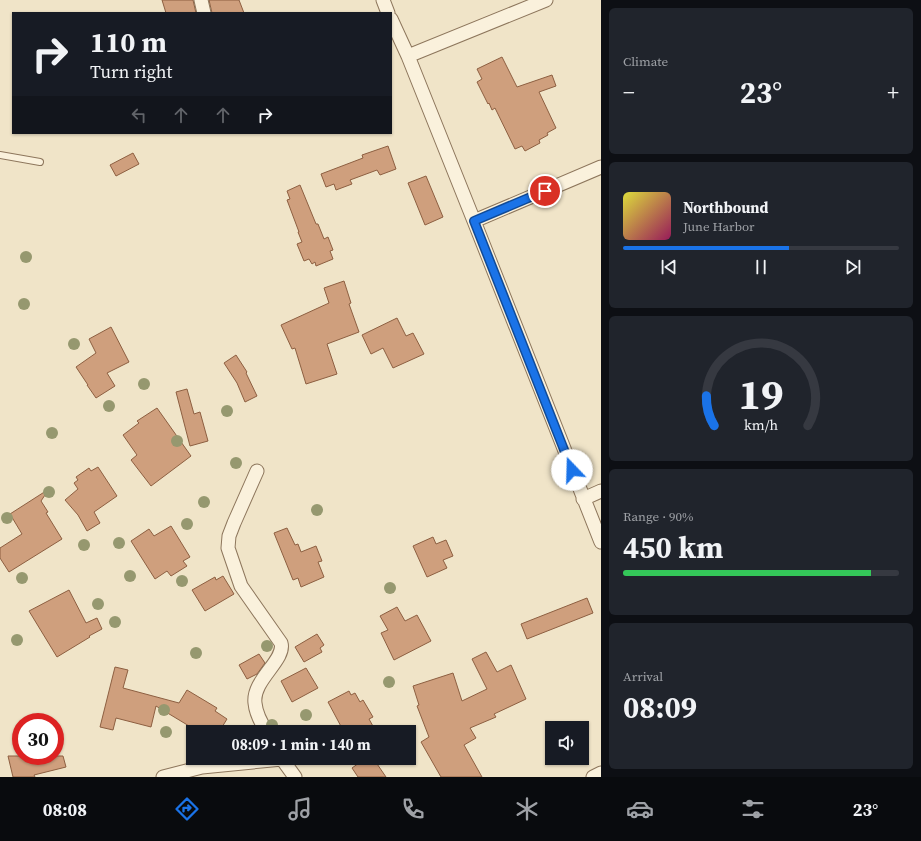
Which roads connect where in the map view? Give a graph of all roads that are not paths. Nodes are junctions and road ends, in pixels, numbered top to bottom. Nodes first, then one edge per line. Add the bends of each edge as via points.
1 (201, 0) edge
2 (382, 0) edge
3 (546, 0) edge
4 (204, 12) edge
5 (388, 12) edge
6 (392, 21) edge
7 (408, 56) junction
8 (0, 155) edge
9 (40, 162) dead end
10 (601, 167) edge
11 (474, 221) junction
12 (257, 471) dead end
13 (601, 491) edge
14 (583, 499) junction
15 (601, 542) edge
16 (263, 725) edge
17 (220, 765) edge
18 (287, 765) edge
19 (601, 774) edge
20 (163, 777) edge
21 (295, 777) edge
22 (593, 777) edge

1 - 4 street
2 - 5 street
3 - 7 street
6 - 7 street
7 - 11 street
8 - 9 lane
10 - 11 street
11 - 14 street
12 - 16 street via 229,536 228,548 241,586 282,647 256,691 255,703
13 - 14 street
14 - 15 street
17 - 20 street
18 - 21 street
19 - 22 street

